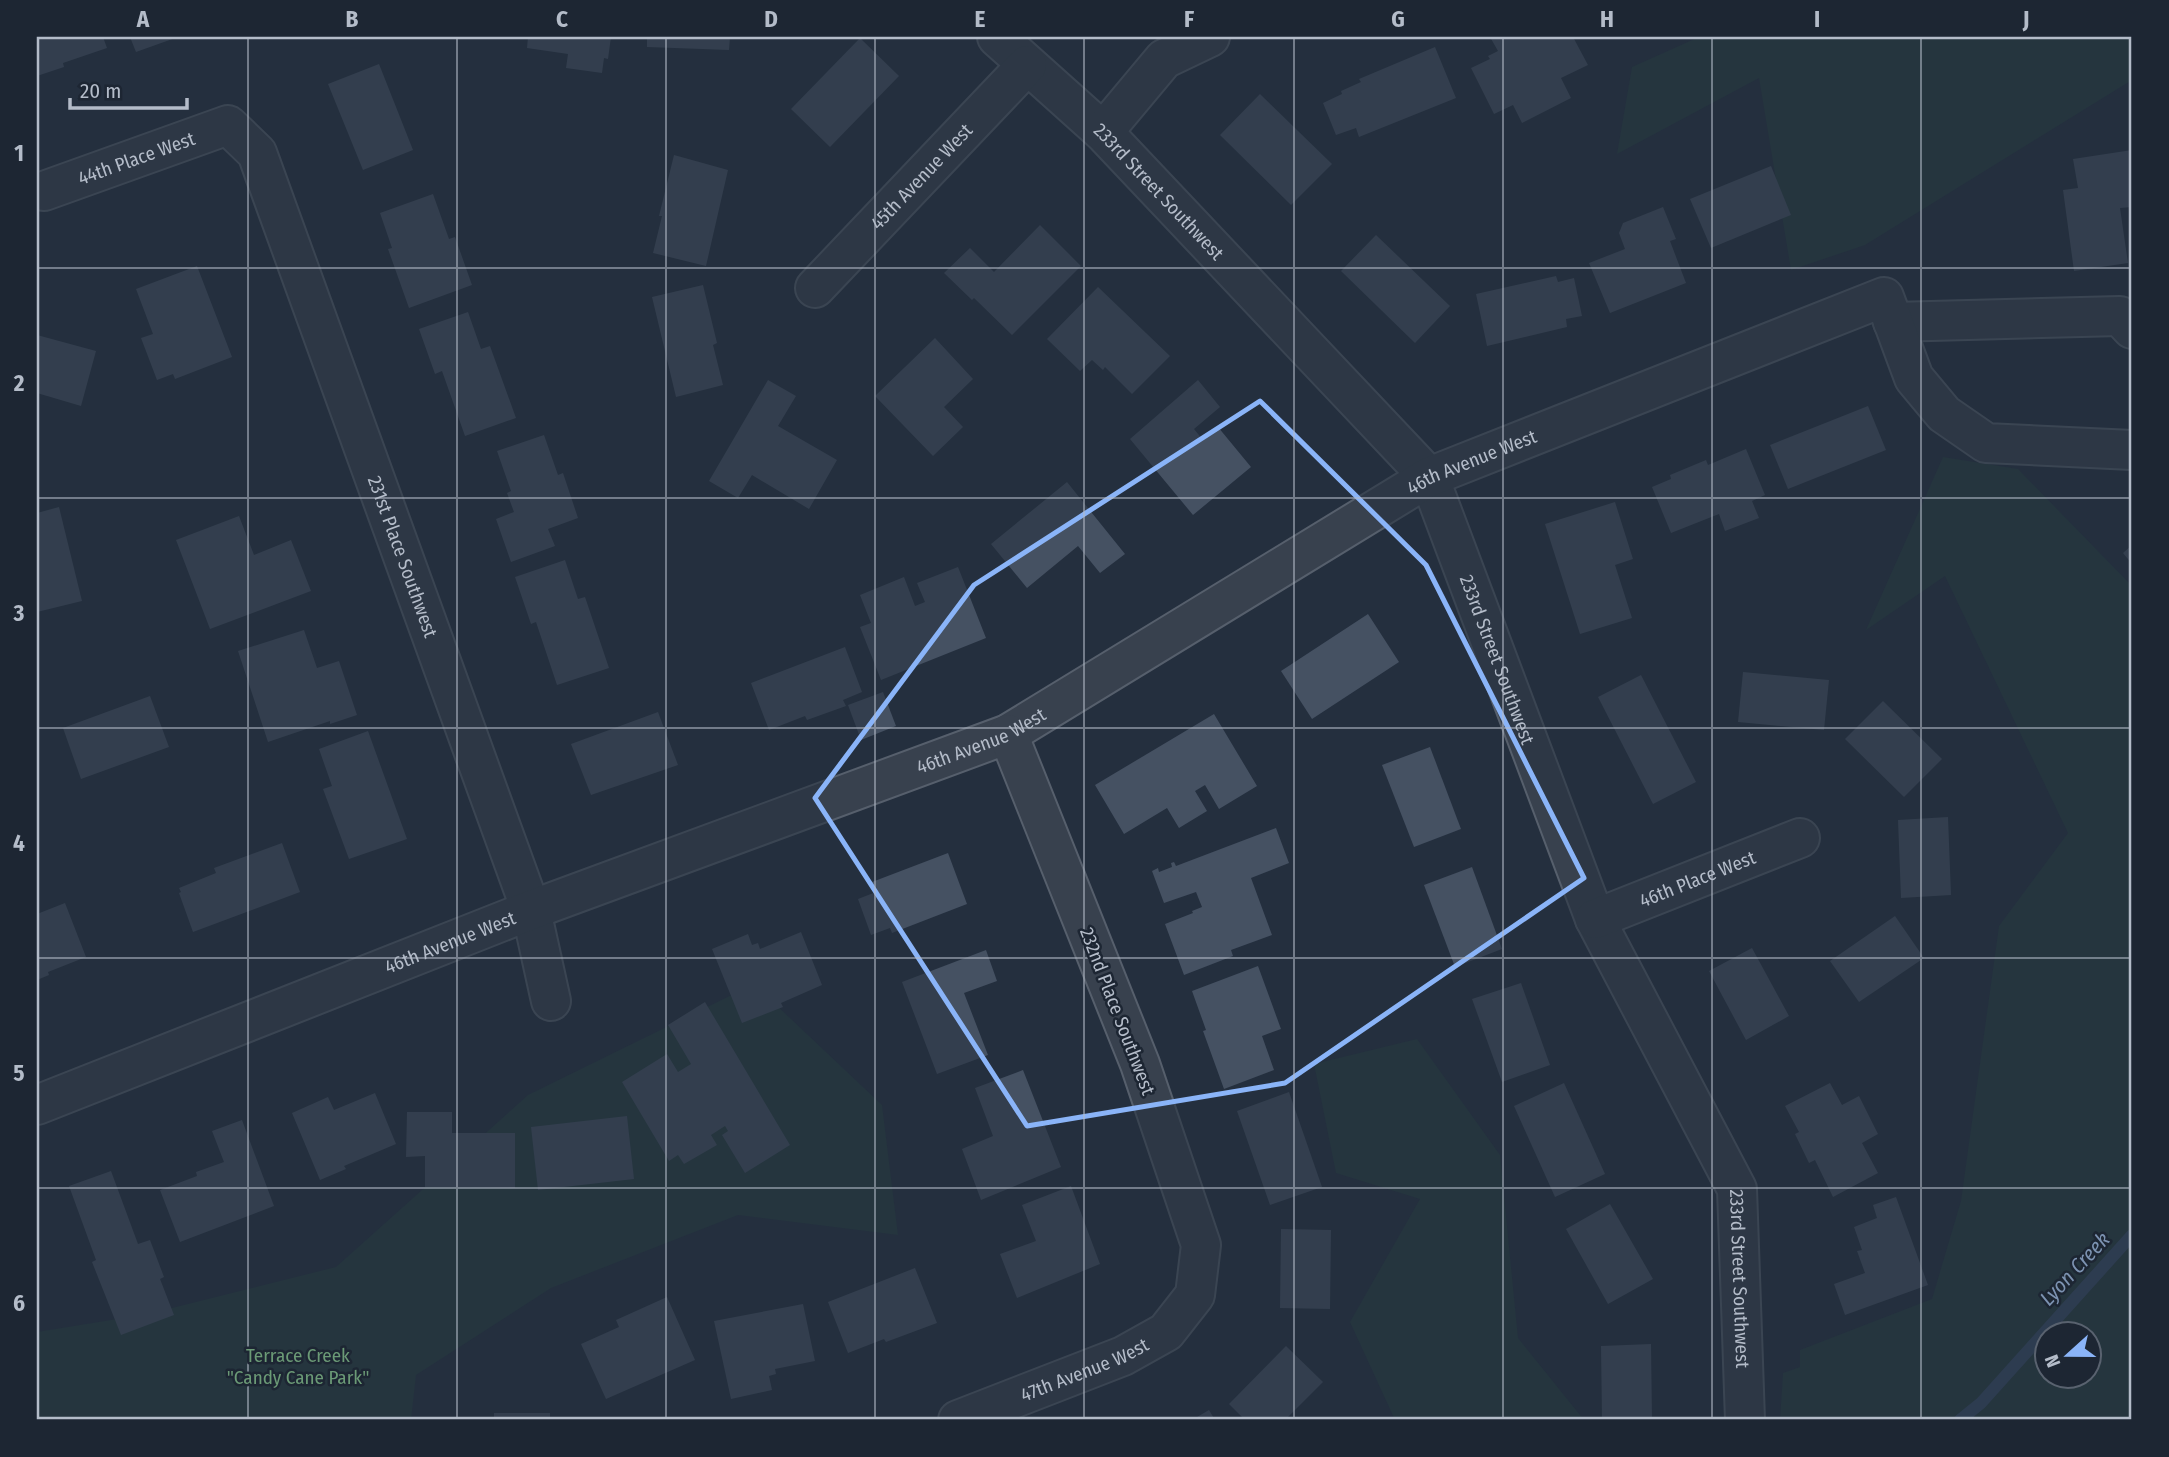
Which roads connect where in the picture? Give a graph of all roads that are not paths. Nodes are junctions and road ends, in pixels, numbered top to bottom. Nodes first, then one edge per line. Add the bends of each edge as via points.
1 (997, 37) edge
2 (1210, 37) edge
3 (1027, 65) junction
4 (228, 125) joint
5 (1103, 132) junction
6 (44, 191) dead end
7 (815, 288) dead end
8 (1888, 309) junction
9 (2132, 328) edge
10 (2132, 450) edge
11 (1429, 477) junction
12 (1008, 734) junction
13 (1800, 838) dead end
14 (531, 910) junction
15 (1595, 919) junction
16 (551, 1001) dead end
17 (37, 1105) edge
18 (1195, 1295) joint
19 (958, 1420) edge
20 (1745, 1420) edge

1 - 3 street, 233rd Street Southwest
2 - 5 street via 1164,59
3 - 5 street, 233rd Street Southwest
3 - 7 street, 45th Avenue West
4 - 6 street, 44th Place West
4 - 14 street, 231st Place Southwest via 257,153
5 - 11 street, 233rd Street Southwest
8 - 9 street via 2120,316
8 - 10 street via 1914,378 1944,414 1986,443
8 - 11 street, 46th Avenue West
11 - 12 street, 46th Avenue West
11 - 15 street, 233rd Street Southwest
12 - 14 street, 46th Avenue West
12 - 18 street, 232nd Place Southwest via 1140,1063 1201,1245
13 - 15 street, 46th Place West
14 - 16 street, 231st Place Southwest
14 - 17 street, 46th Avenue West
15 - 20 street, 233rd Street Southwest via 1737,1189
18 - 19 street, 47th Avenue West via 1166,1332 1123,1356

